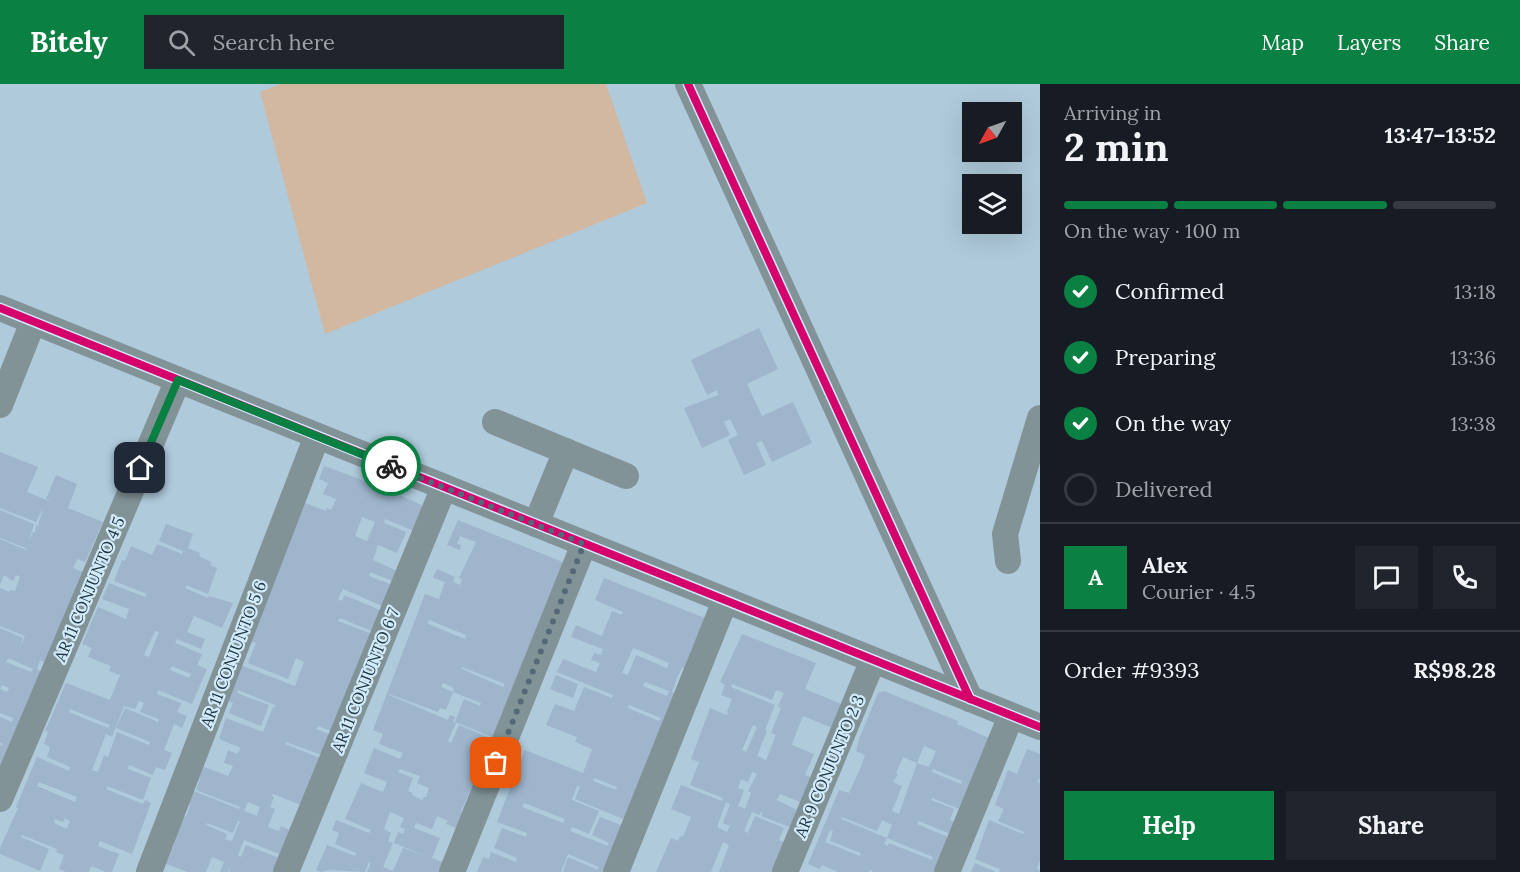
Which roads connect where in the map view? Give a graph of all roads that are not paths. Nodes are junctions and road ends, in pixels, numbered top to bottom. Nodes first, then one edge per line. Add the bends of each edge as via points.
1 (688, 84) edge
2 (0, 308) edge
3 (33, 322) junction
4 (178, 380) junction
5 (0, 405) edge
6 (1040, 417) edge
7 (495, 422) dead end
8 (317, 436) junction
9 (566, 452) junction
10 (626, 476) dead end
11 (444, 487) junction
12 (536, 525) junction
13 (584, 544) junction
14 (1008, 561) dead end
15 (725, 601) junction
16 (873, 660) junction
17 (970, 699) junction
18 (1011, 716) junction
19 (1040, 728) edge
20 (0, 799) edge
21 (149, 872) edge
22 (286, 872) edge
23 (452, 872) edge
24 (616, 872) edge
25 (785, 872) edge
26 (947, 872) edge

1 - 17 street
2 - 3 street
3 - 4 street
3 - 5 street
4 - 8 street
4 - 20 street, AR 11 CONJUNTO 4 5
6 - 14 street via 1005,534
7 - 9 street
8 - 11 street
8 - 21 street, AR 11 CONJUNTO 5 6
9 - 10 street
9 - 12 street
11 - 12 street
11 - 22 street, AR 11 CONJUNTO 6 7
12 - 13 street
13 - 15 street
13 - 23 street
15 - 16 street
15 - 24 street
16 - 17 street
16 - 25 street, AR 9 CONJUNTO 2 3
17 - 18 street
18 - 19 street
18 - 26 street

